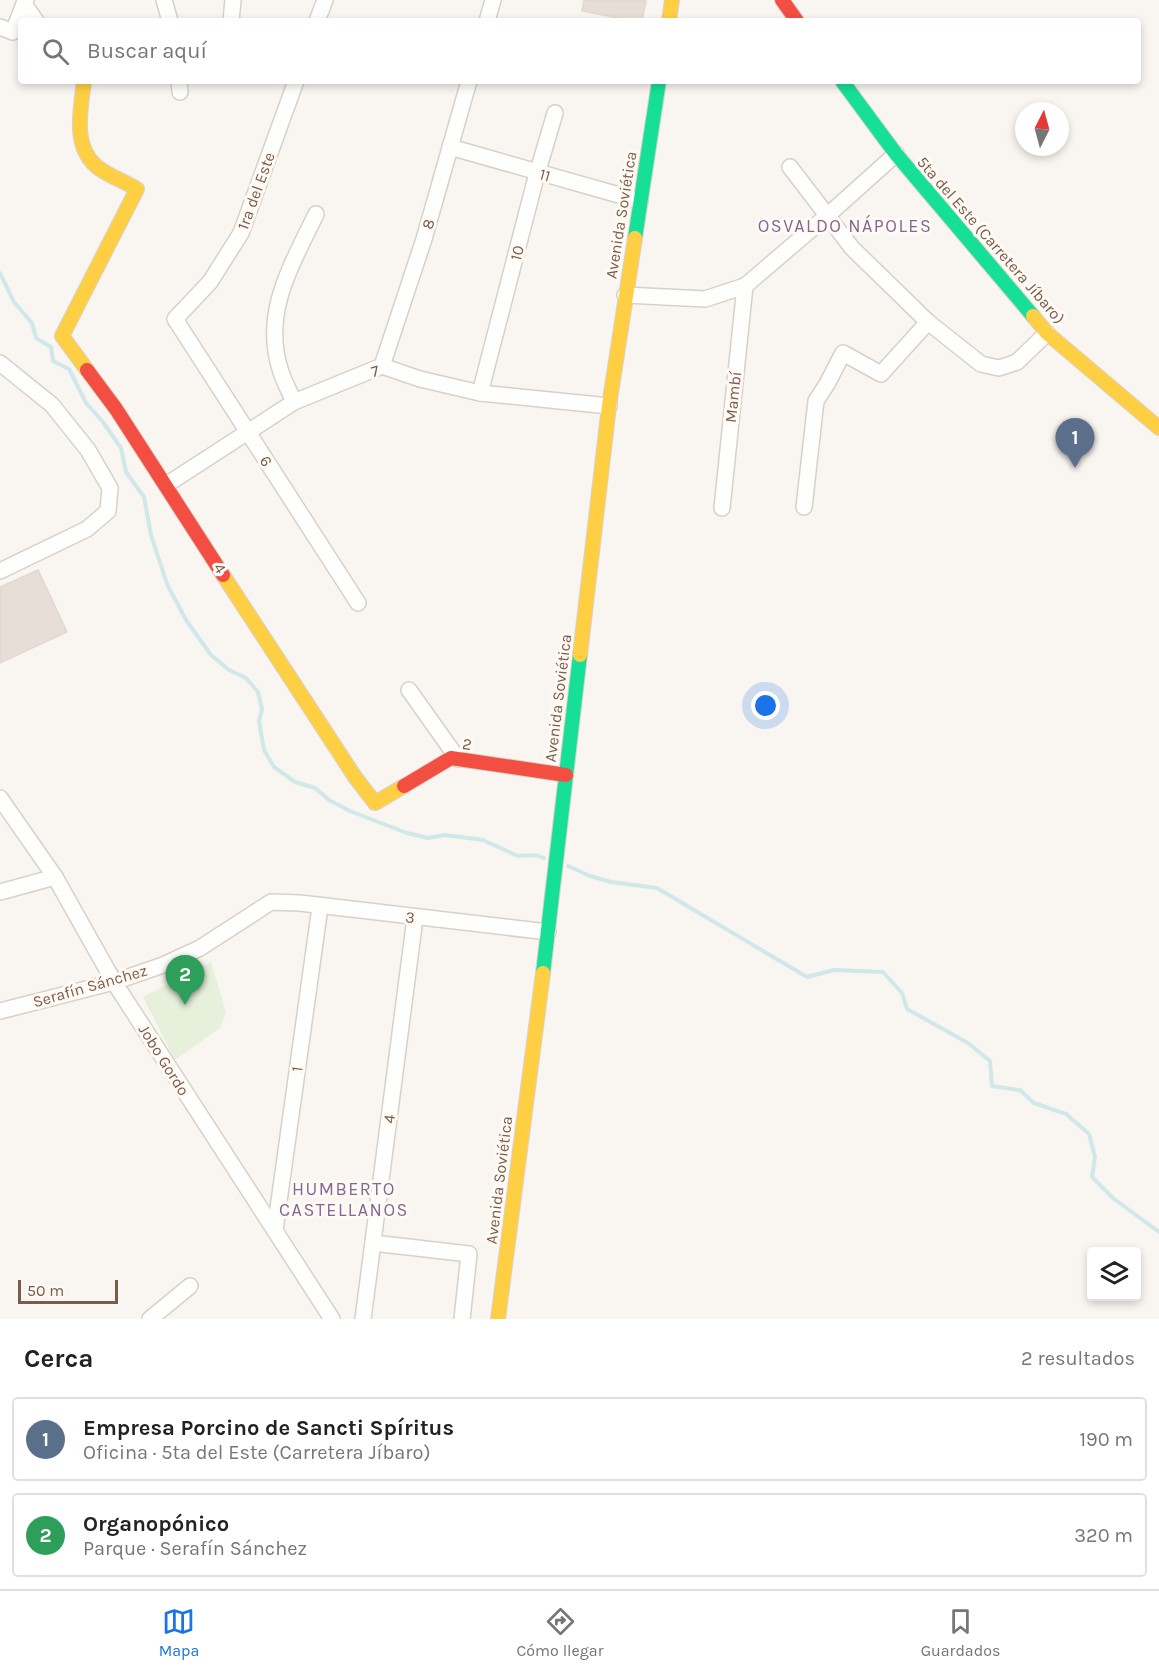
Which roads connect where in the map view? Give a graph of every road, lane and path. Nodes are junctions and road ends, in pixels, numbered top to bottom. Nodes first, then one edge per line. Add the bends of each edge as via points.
1 (164, 0) edge
2 (233, 0) edge
3 (325, 0) edge
4 (493, 0) edge
5 (672, 0) edge
6 (782, 0) edge
7 (25, 2) edge
8 (19, 18) edge
9 (34, 18) edge
10 (169, 18) edge
11 (231, 18) edge
12 (318, 18) edge
13 (488, 18) edge
14 (669, 18) edge
15 (796, 18) edge
16 (18, 20) edge
17 (0, 27) edge
18 (84, 84) edge
19 (295, 84) edge
20 (468, 84) edge
21 (659, 84) edge
22 (844, 84) edge
23 (555, 113) dead end
24 (450, 147) junction
25 (896, 154) junction
26 (790, 167) dead end
27 (538, 172) junction
28 (640, 201) junction
29 (316, 214) dead end
30 (828, 215) junction
31 (745, 286) junction
32 (625, 295) junction
33 (175, 319) joint
34 (928, 322) junction
35 (1047, 333) junction
36 (0, 363) edge
37 (382, 366) junction
38 (480, 393) junction
39 (294, 402) junction
40 (609, 406) junction
41 (1159, 428) edge
42 (246, 431) junction
43 (166, 485) junction
44 (804, 507) dead end
45 (722, 508) dead end
46 (0, 571) edge
47 (358, 603) dead end
48 (409, 690) dead end
49 (458, 759) junction
50 (566, 775) junction
51 (0, 798) edge
52 (375, 803) joint
53 (55, 877) junction
54 (0, 892) edge
55 (271, 902) joint
56 (320, 907) junction
57 (415, 918) junction
58 (548, 932) junction
59 (114, 982) junction
60 (0, 1011) edge
61 (275, 1230) junction
62 (373, 1243) junction
63 (190, 1286) dead end
64 (150, 1319) edge
65 (332, 1319) edge
66 (363, 1319) edge
67 (462, 1319) edge
68 (498, 1319) edge

1 - 10 street
2 - 11 street
3 - 12 street
4 - 13 street
5 - 14 street
6 - 15 street
7 - 8 street
7 - 9 street
16 - 17 street via 13,32
18 - 43 street, 4 via 80,137 84,151 95,165 137,189 62,336 117,409
19 - 33 street, 1ra del Este via 241,233 210,282
20 - 24 street, 8
21 - 28 street, Avenida Soviética
22 - 25 street, 5ta del Este (Carretera Jíbaro)
23 - 27 street, 10
24 - 27 street, 11
24 - 37 street, 8
25 - 30 street
25 - 35 street, 5ta del Este (Carretera Jíbaro)
26 - 30 street
27 - 28 street, 11
27 - 38 street, 10
28 - 32 street, Avenida Soviética
29 - 39 street via 279,293 275,316 280,371
30 - 31 street
30 - 34 street via 852,248
31 - 32 street via 705,299
31 - 45 street, Mambí
32 - 40 street, Avenida Soviética
33 - 42 street, 6
34 - 35 street via 981,364 999,369 1017,362
34 - 44 street via 881,374 843,352 816,401
35 - 41 street, 5ta del Este (Carretera Jíbaro)
36 - 46 street via 52,405 88,450 110,488 108,511 87,529
37 - 38 street, 7
37 - 39 street, 7
38 - 40 street, 7
39 - 42 street, 7
40 - 50 street, Avenida Soviética
42 - 43 street, 7
42 - 47 street, 6
43 - 52 street, 4
48 - 49 street
49 - 50 street, 2
49 - 52 street, 2 via 451,758
50 - 58 street, Avenida Soviética
51 - 53 street, Jobo Gordo
53 - 54 street
53 - 59 street, Jobo Gordo
55 - 56 street, 3
55 - 59 street, Serafín Sánchez via 200,948
56 - 57 street, 3
56 - 61 street, 1
57 - 58 street, 3
57 - 62 street, 4
58 - 68 street, Avenida Soviética
59 - 60 street, Serafín Sánchez
59 - 61 street, Jobo Gordo
61 - 65 street, Jobo Gordo
62 - 66 street, 4
62 - 67 street via 469,1254
63 - 64 street

